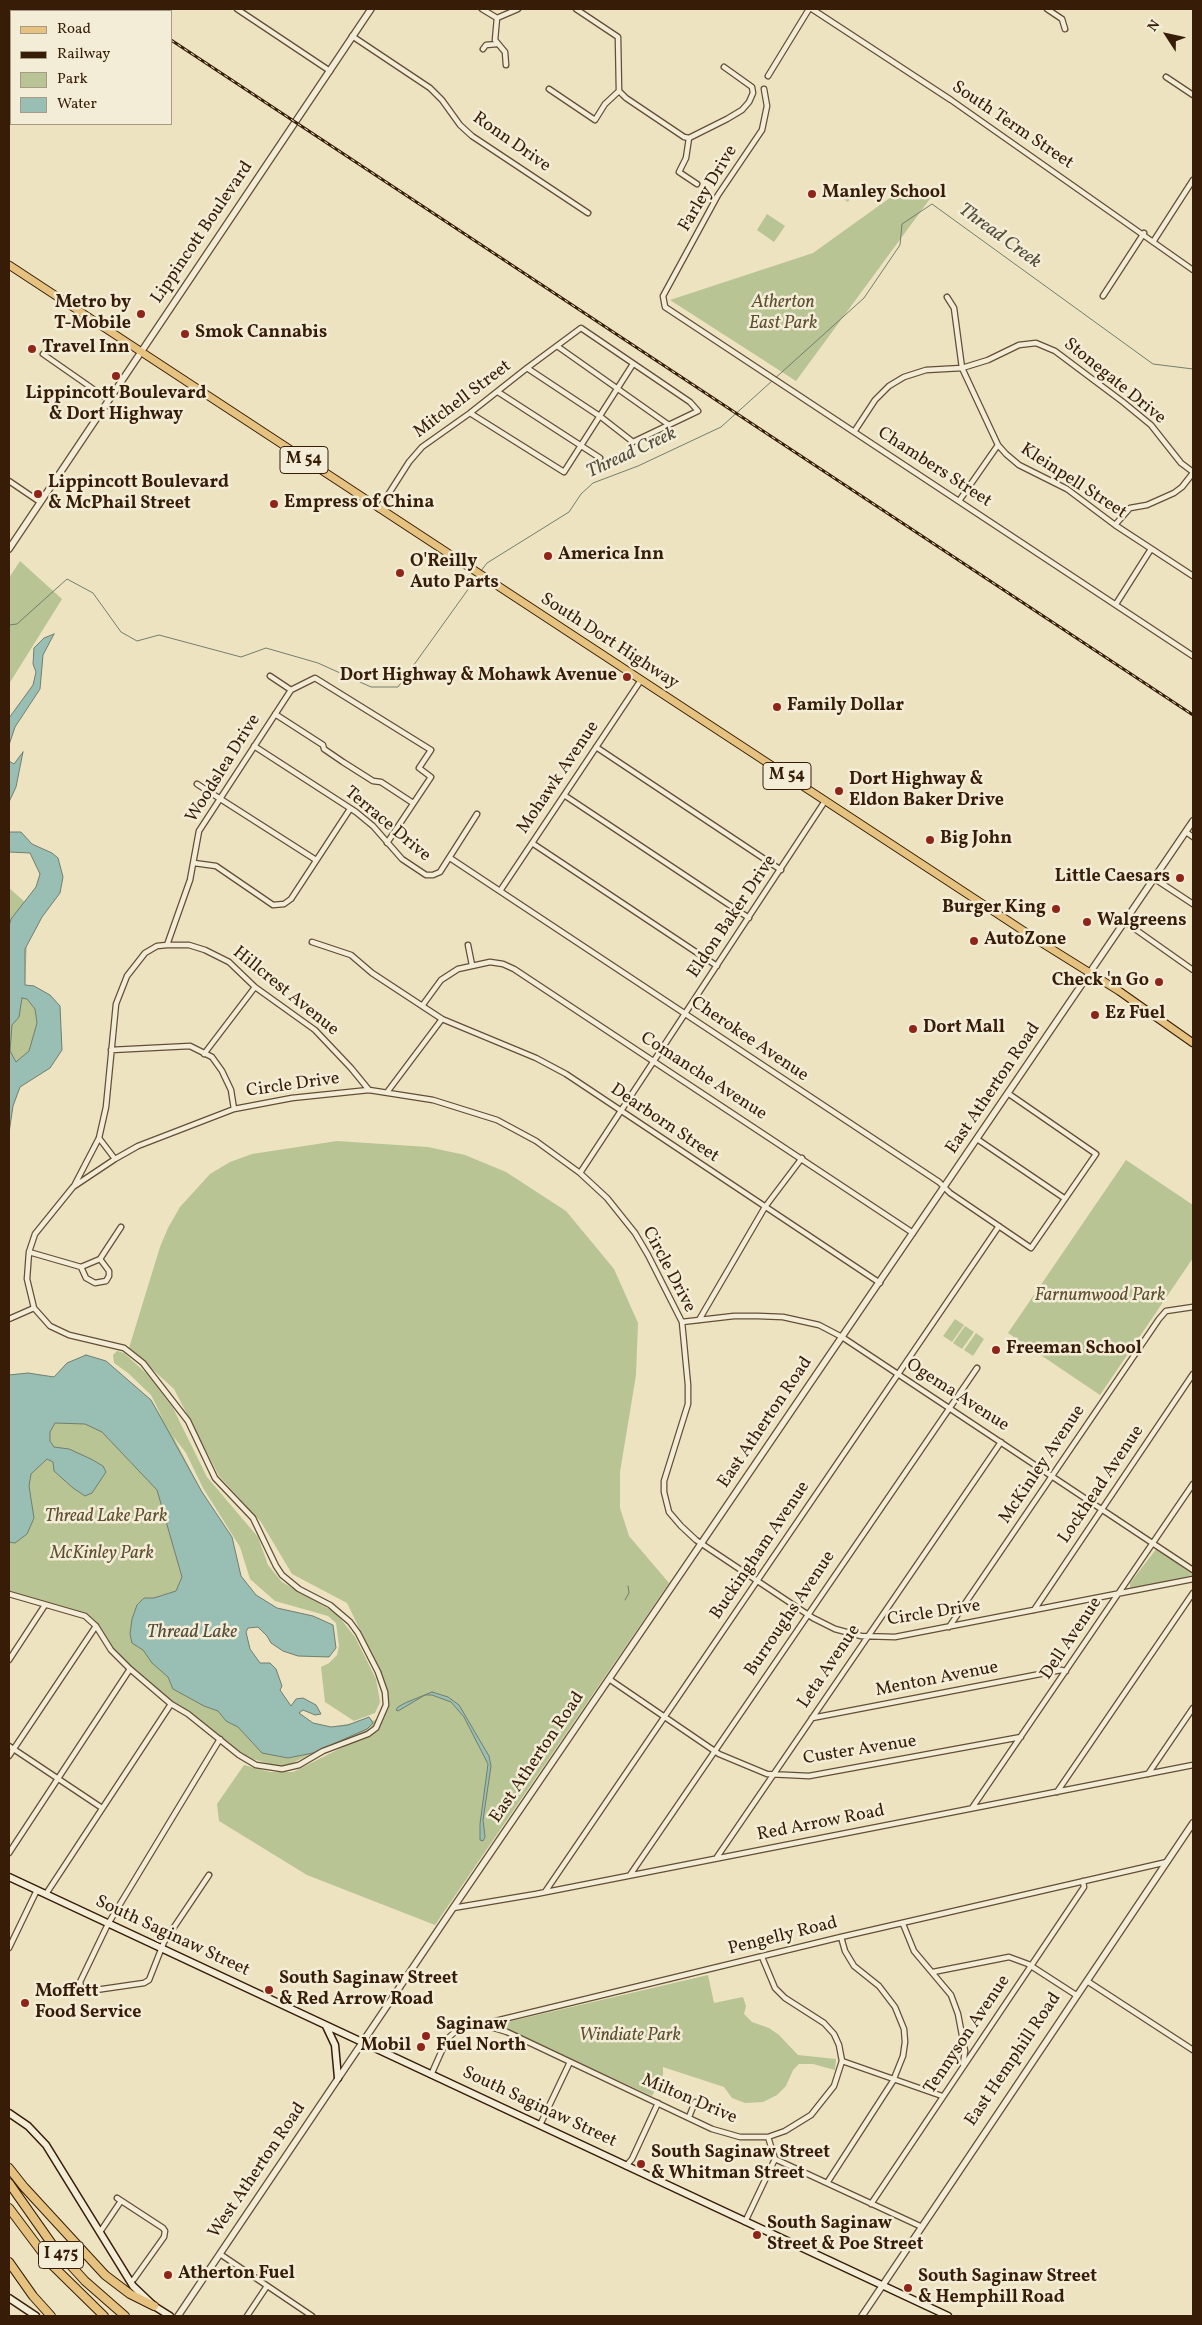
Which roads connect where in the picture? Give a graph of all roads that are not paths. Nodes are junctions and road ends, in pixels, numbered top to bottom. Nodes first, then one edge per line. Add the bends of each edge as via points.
1 (237, 9) edge
2 (371, 9) edge
3 (482, 9) edge
4 (518, 9) edge
5 (576, 9) edge
6 (811, 9) edge
7 (1047, 9) edge
8 (497, 18) junction
9 (1065, 29) dead end
10 (352, 36) junction
11 (496, 42) junction
12 (483, 49) dead end
13 (506, 65) dead end
14 (724, 67) dead end
15 (330, 70) junction
16 (768, 76) dead end
17 (1166, 77) dead end
18 (549, 89) dead end
19 (764, 89) dead end
20 (619, 91) junction
21 (1193, 94) edge
22 (689, 138) junction
23 (1193, 180) edge
24 (697, 184) dead end
25 (588, 213) dead end
26 (1144, 233) junction
27 (1153, 242) junction
28 (9, 265) edge
29 (1193, 270) edge
30 (1104, 296) dead end
31 (946, 297) dead end
32 (663, 302) joint
33 (557, 346) junction
34 (141, 353) junction
35 (43, 354) dead end
36 (633, 364) junction
37 (527, 368) junction
38 (962, 368) junction
39 (618, 388) junction
40 (498, 392) junction
41 (109, 400) junction
42 (470, 414) junction
43 (601, 417) junction
44 (669, 425) junction
45 (854, 432) junction
46 (581, 445) junction
47 (998, 445) junction
48 (600, 458) dead end
49 (1193, 472) edge
50 (9, 482) edge
51 (959, 501) junction
52 (40, 502) junction
53 (379, 509) junction
54 (1115, 525) junction
55 (9, 548) edge
56 (1151, 549) junction
57 (1193, 576) edge
58 (1116, 604) junction
59 (1193, 656) edge
60 (270, 676) dead end
61 (641, 680) junction
62 (291, 690) junction
63 (275, 714) junction
64 (254, 746) junction
65 (596, 747) junction
66 (196, 784) dead end
67 (564, 795) junction
68 (220, 798) junction
69 (825, 801) junction
70 (413, 803) junction
71 (350, 809) junction
72 (477, 814) dead end
73 (1193, 820) edge
74 (1186, 832) junction
75 (1193, 837) edge
76 (387, 843) junction
77 (532, 843) junction
78 (450, 858) junction
79 (316, 860) junction
80 (194, 863) junction
81 (781, 870) junction
82 (1155, 879) junction
83 (500, 891) junction
84 (1193, 904) edge
85 (749, 918) junction
86 (1125, 922) junction
87 (312, 942) dead end
88 (167, 945) junction
89 (468, 945) dead end
90 (472, 964) junction
91 (717, 966) junction
92 (1193, 970) edge
93 (1090, 974) junction
94 (254, 987) junction
95 (422, 1006) junction
96 (684, 1014) junction
97 (442, 1019) junction
98 (1193, 1043) edge
99 (111, 1050) junction
100 (204, 1054) junction
101 (654, 1061) junction
102 (369, 1090) junction
103 (388, 1092) junction
104 (1009, 1094) junction
105 (234, 1108) junction
106 (621, 1112) junction
107 (99, 1138) junction
108 (977, 1139) junction
109 (802, 1158) junction
110 (115, 1159) junction
111 (580, 1173) junction
112 (74, 1187) junction
113 (945, 1188) junction
114 (1064, 1198) junction
115 (765, 1207) junction
116 (999, 1226) junction
117 (121, 1227) dead end
118 (913, 1233) junction
119 (29, 1252) junction
120 (100, 1259) junction
121 (81, 1268) junction
122 (880, 1283) junction
123 (1193, 1307) edge
124 (34, 1308) junction
125 (9, 1319) edge
126 (698, 1320) junction
127 (682, 1322) junction
128 (842, 1337) junction
129 (977, 1368) dead end
130 (898, 1374) junction
131 (1193, 1374) edge
132 (949, 1408) junction
133 (1001, 1442) junction
134 (1052, 1476) junction
135 (1193, 1484) edge
136 (1103, 1510) junction
137 (703, 1543) junction
138 (1154, 1543) junction
139 (1193, 1570) edge
140 (1193, 1579) edge
141 (757, 1581) junction
142 (1193, 1593) edge
143 (9, 1594) edge
144 (1119, 1594) junction
145 (45, 1605) junction
146 (1034, 1610) junction
147 (807, 1615) junction
148 (96, 1626) junction
149 (949, 1627) junction
150 (868, 1637) junction
151 (9, 1660) edge
152 (130, 1669) junction
153 (1066, 1672) junction
154 (609, 1679) junction
155 (171, 1704) junction
156 (1193, 1708) edge
157 (663, 1717) junction
158 (812, 1718) junction
159 (1021, 1738) junction
160 (220, 1739) junction
161 (11, 1747) edge
162 (715, 1751) junction
163 (9, 1756) edge
164 (1193, 1765) edge
165 (773, 1774) junction
166 (1148, 1774) junction
167 (58, 1778) junction
168 (1057, 1792) junction
169 (102, 1808) junction
170 (972, 1808) junction
171 (1193, 1823) edge
172 (9, 1853) edge
173 (717, 1858) junction
174 (1166, 1862) junction
175 (209, 1875) dead end
176 (630, 1875) junction
177 (9, 1877) edge
178 (1083, 1881) junction
179 (37, 1890) junction
180 (545, 1892) junction
181 (46, 1894) junction
182 (453, 1908) junction
183 (108, 1924) junction
184 (903, 1924) junction
185 (841, 1937) junction
186 (9, 1948) edge
187 (162, 1948) junction
188 (762, 1957) junction
189 (1031, 1966) junction
190 (933, 1972) junction
191 (1087, 1981) junction
192 (1076, 1995) junction
193 (483, 2024) junction
194 (326, 2026) junction
195 (363, 2042) junction
196 (1193, 2050) edge
197 (570, 2062) junction
198 (842, 2062) junction
199 (963, 2066) junction
200 (431, 2075) junction
201 (338, 2078) junction
202 (893, 2081) junction
203 (942, 2096) junction
204 (695, 2102) dead end
205 (658, 2103) junction
206 (9, 2113) edge
207 (689, 2117) junction
208 (540, 2125) junction
209 (768, 2137) junction
210 (775, 2159) junction
211 (626, 2166) junction
212 (9, 2168) edge
213 (9, 2183) edge
214 (827, 2183) junction
215 (871, 2204) junction
216 (9, 2208) edge
217 (746, 2222) junction
218 (922, 2227) junction
219 (100, 2232) junction
220 (220, 2254) junction
221 (9, 2262) edge
222 (130, 2282) junction
223 (267, 2286) junction
224 (883, 2286) junction
225 (9, 2298) edge
226 (154, 2306) junction
227 (933, 2313) edge
228 (36, 2316) edge
229 (51, 2316) edge
230 (104, 2316) edge
231 (124, 2316) edge
232 (170, 2316) edge
233 (178, 2316) edge
234 (246, 2316) edge
235 (312, 2316) edge
236 (862, 2316) edge
237 (948, 2316) edge

1 - 15 street
2 - 10 street, Lippincott Boulevard
3 - 8 street
4 - 8 street
5 - 20 street via 618,37
6 - 16 street
6 - 26 street, South Term Street via 951,100
7 - 9 street via 1062,19
8 - 11 street
10 - 15 street, Lippincott Boulevard
10 - 25 street, Ronn Drive via 430,88 472,136
11 - 12 street
11 - 13 street via 505,52
14 - 22 street via 752,87 753,93 742,110
15 - 34 street, Lippincott Boulevard
17 - 21 street
18 - 20 street via 594,120
19 - 32 street, Farley Drive via 767,106 762,130 718,195 663,296
20 - 22 street
22 - 24 street via 686,158 678,172
23 - 27 street
26 - 27 street, South Term Street
26 - 30 street
27 - 29 street, South Term Street
28 - 34 main road, South Dort Highway / M 54
31 - 38 street, Kleinpell Street via 954,308
32 - 45 street, Chambers Street via 665,307
33 - 36 street, Mitchell Street via 581,328
33 - 37 street, Mitchell Street
33 - 39 street
34 - 41 street, Lippincott Boulevard
34 - 53 main road, South Dort Highway / M 54
35 - 41 street
36 - 39 street
36 - 44 street via 690,402 698,411
37 - 40 street, Mitchell Street
37 - 43 street
38 - 45 street, Stonegate Drive via 926,370 889,386
38 - 47 street, Kleinpell Street
38 - 49 street, Stonegate Drive via 1019,345 1036,343 1047,347 1143,418 1180,463
39 - 43 street
39 - 44 street
40 - 42 street, Mitchell Street
40 - 46 street
41 - 52 street, Lippincott Boulevard
42 - 46 street via 564,472
42 - 53 street, Mitchell Street via 422,447
43 - 44 street via 633,442
43 - 46 street
45 - 51 street, Chambers Street
46 - 48 street
47 - 51 street
47 - 54 street, Kleinpell Street via 1019,465 1067,489
49 - 54 street via 1174,493 1147,505 1130,508
50 - 52 street
51 - 58 street, Chambers Street
52 - 55 street, Lippincott Boulevard
53 - 61 main road, South Dort Highway / M 54
54 - 56 street, Kleinpell Street
56 - 57 street, Kleinpell Street
56 - 58 street
58 - 59 street, Chambers Street
60 - 62 street
61 - 65 street, Mohawk Avenue
61 - 69 main road, South Dort Highway / M 54
62 - 63 street, Woodslea Drive
62 - 70 street, Woodslea Drive via 315,678 431,750 419,768 431,777
63 - 64 street, Woodslea Drive
63 - 70 street via 365,776
64 - 68 street, Woodslea Drive
64 - 71 street, Terrace Drive
65 - 67 street, Mohawk Avenue
65 - 81 street
66 - 68 street
67 - 77 street, Mohawk Avenue
67 - 85 street
68 - 79 street
68 - 80 street, Woodslea Drive via 199,831
69 - 81 street, Eldon Baker Drive
69 - 93 main road, South Dort Highway / M 54
70 - 76 street
71 - 76 street, Terrace Drive via 373,826
71 - 79 street
72 - 78 street
73 - 74 street, East Atherton Road
74 - 75 street
74 - 82 street, East Atherton Road
76 - 78 street, Terrace Drive via 402,859 426,875 440,872
77 - 83 street, Mohawk Avenue
77 - 91 street
78 - 83 street, Cherokee Avenue
79 - 80 street via 288,902 273,904 216,866
80 - 88 street, Woodslea Drive
81 - 85 street, Eldon Baker Drive
82 - 84 street
82 - 86 street, East Atherton Road
83 - 96 street, Cherokee Avenue
85 - 91 street, Eldon Baker Drive
86 - 92 street
86 - 93 street, East Atherton Road
87 - 95 street, Dearborn Street via 352,955 372,973
88 - 94 street, Hillcrest Avenue via 189,945 217,954 230,962
88 - 99 street via 145,953 127,976 116,1004
89 - 90 street
90 - 95 street, Comanche Avenue via 441,980
90 - 101 street, Comanche Avenue via 497,963 514,969
91 - 96 street, Eldon Baker Drive
93 - 98 main road, South Dort Highway / M 54
93 - 104 street, East Atherton Road
94 - 100 street
94 - 102 street, Hillcrest Avenue via 315,1030
95 - 97 street, Dearborn Street
96 - 101 street, Eldon Baker Drive
96 - 113 street, Cherokee Avenue
97 - 103 street
97 - 106 street, Dearborn Street via 536,1058 566,1074
99 - 100 street via 190,1046
99 - 107 street via 106,1107
100 - 105 street via 212,1058 222,1071 231,1090
101 - 106 street, Eldon Baker Drive
101 - 109 street, Comanche Avenue
102 - 103 street, Circle Drive
102 - 105 street, Circle Drive
103 - 111 street, Circle Drive via 433,1100 497,1120 536,1141
104 - 108 street, East Atherton Road
104 - 114 street via 1096,1154
105 - 110 street, Circle Drive via 138,1146
106 - 111 street, Eldon Baker Drive
106 - 115 street, Dearborn Street
107 - 110 street
107 - 112 street
108 - 113 street, East Atherton Road
108 - 114 street
109 - 115 street
109 - 118 street, Comanche Avenue
110 - 112 street, Circle Drive
111 - 127 street, Circle Drive via 607,1198 635,1234 660,1275
112 - 119 street, Circle Drive via 36,1234
113 - 116 street, Cherokee Avenue
113 - 118 street, East Atherton Road
114 - 116 street, Cherokee Avenue via 1031,1248
115 - 122 street, Dearborn Street
115 - 126 street
116 - 130 street, Buckingham Avenue
117 - 120 street
118 - 122 street, East Atherton Road
119 - 121 street
119 - 124 street via 27,1278
120 - 121 street
120 - 121 street via 109,1270 106,1281 91,1282
122 - 128 street, East Atherton Road
123 - 134 street, McKinley Avenue via 1166,1311 1159,1319
124 - 125 street
124 - 160 street via 50,1326 69,1335 124,1348 143,1363 188,1421 216,1478 253,1518 282,1575 299,1589 330,1605 350,1622 382,1682 386,1705 376,1728 299,1765 282,1769 256,1765
126 - 127 street, Ogema Avenue
126 - 128 street, Ogema Avenue via 734,1316 783,1317 819,1325
127 - 137 street, Circle Drive via 688,1404 670,1456 664,1492 674,1519
128 - 130 street, Ogema Avenue
128 - 137 street, East Atherton Road
129 - 132 street, Burroughs Avenue
130 - 132 street, Ogema Avenue
130 - 141 street, Buckingham Avenue
131 - 136 street, Lockhead Avenue
132 - 133 street, Ogema Avenue
132 - 147 street, Burroughs Avenue
133 - 134 street, Ogema Avenue
133 - 150 street, Leta Avenue
134 - 136 street, Ogema Avenue
134 - 149 street, McKinley Avenue
135 - 138 street, Dell Avenue
136 - 138 street, Ogema Avenue
136 - 146 street, Lockhead Avenue
137 - 141 street, Circle Drive
137 - 154 street, East Atherton Road
138 - 139 street, Ogema Avenue
138 - 144 street, Dell Avenue
140 - 144 street, Circle Drive
141 - 147 street, Circle Drive
141 - 157 street, Buckingham Avenue
142 - 168 street
143 - 145 street
144 - 146 street, Circle Drive
144 - 153 street, Dell Avenue
145 - 148 street via 85,1616
145 - 151 street
146 - 149 street, Circle Drive
147 - 150 street, Circle Drive via 835,1628
147 - 162 street, Burroughs Avenue
148 - 152 street via 111,1650
148 - 161 street
149 - 150 street, Circle Drive via 895,1637
150 - 158 street, Leta Avenue
152 - 155 street
152 - 167 street
153 - 158 street, Menton Avenue via 1061,1670
153 - 159 street, Dell Avenue
154 - 157 street, Custer Avenue
154 - 182 street, East Atherton Road
155 - 160 street
155 - 169 street
156 - 166 street
157 - 162 street, Custer Avenue
157 - 180 street, Buckingham Avenue
158 - 165 street, Leta Avenue
159 - 165 street, Custer Avenue via 809,1776
159 - 170 street, Dell Avenue
160 - 183 street
161 - 163 street
161 - 167 street
162 - 165 street, Custer Avenue via 743,1766
162 - 176 street, Burroughs Avenue
164 - 166 street, Red Arrow Road
165 - 173 street, Leta Avenue
166 - 168 street, Red Arrow Road
167 - 169 street
167 - 172 street
168 - 170 street, Red Arrow Road
169 - 181 street
170 - 173 street, Red Arrow Road
171 - 174 street, East Hemphill Road
173 - 176 street, Red Arrow Road
174 - 178 street, Pengelly Road
174 - 191 street, East Hemphill Road
175 - 187 street
176 - 180 street, Red Arrow Road
177 - 179 main road, South Saginaw Street
178 - 184 street, Pengelly Road
178 - 189 street, Tennyson Avenue via 1084,1887
179 - 181 main road, South Saginaw Street
179 - 186 street
180 - 182 street, Red Arrow Road
181 - 183 main road, South Saginaw Street
182 - 195 street, East Atherton Road
183 - 187 main road, South Saginaw Street
183 - 187 street via 80,1982 82,1992 144,1983 149,1980
184 - 185 street, Pengelly Road
184 - 190 street via 914,1951
185 - 188 street, Pengelly Road
185 - 202 street via 854,1966 884,1991 901,2018 905,2042
187 - 194 main road, South Saginaw Street
188 - 193 street, Pengelly Road
188 - 198 street via 775,1988 824,2023 834,2034
189 - 190 street via 1018,1959 1001,1957
189 - 192 street
189 - 199 street, Tennyson Avenue
190 - 199 street via 950,1995 958,2014 965,2051
191 - 192 street, East Hemphill Road
191 - 196 street
192 - 218 street, East Hemphill Road
193 - 197 street, Milton Drive
193 - 200 street, Pengelly Road via 456,2031 447,2039
194 - 195 main road, South Saginaw Street
194 - 201 main road via 335,2045
195 - 200 main road, South Saginaw Street
195 - 201 street, West Atherton Road
197 - 205 street, Milton Drive
197 - 208 street
198 - 202 street
198 - 209 street, Milton Drive via 834,2086 811,2114 785,2131
199 - 203 street, Tennyson Avenue
200 - 208 main road, South Saginaw Street
201 - 220 street, West Atherton Road
202 - 203 street
202 - 214 street
203 - 215 street, Tennyson Avenue
204 - 207 street
205 - 207 street, Milton Drive
205 - 211 street
206 - 219 main road via 32,2129 46,2145
207 - 209 street, Milton Drive via 727,2134
208 - 211 main road, South Saginaw Street
209 - 210 street
210 - 214 street
210 - 217 street
211 - 217 main road, South Saginaw Street
212 - 226 highway via 105,2275 130,2294
213 - 231 highway, I 475 via 54,2247
214 - 215 street
215 - 218 street
216 - 230 highway, I 475 via 51,2264
217 - 224 main road, South Saginaw Street
218 - 224 street, East Hemphill Road
219 - 222 main road
219 - 222 street via 119,2199 165,2231 164,2237
220 - 223 street
220 - 233 street, West Atherton Road
221 - 229 highway
222 - 226 main road
223 - 234 street
223 - 235 street
224 - 227 main road, South Saginaw Street
224 - 236 street, East Hemphill Road
225 - 228 main road
226 - 232 main road
227 - 237 main road, South Saginaw Street

